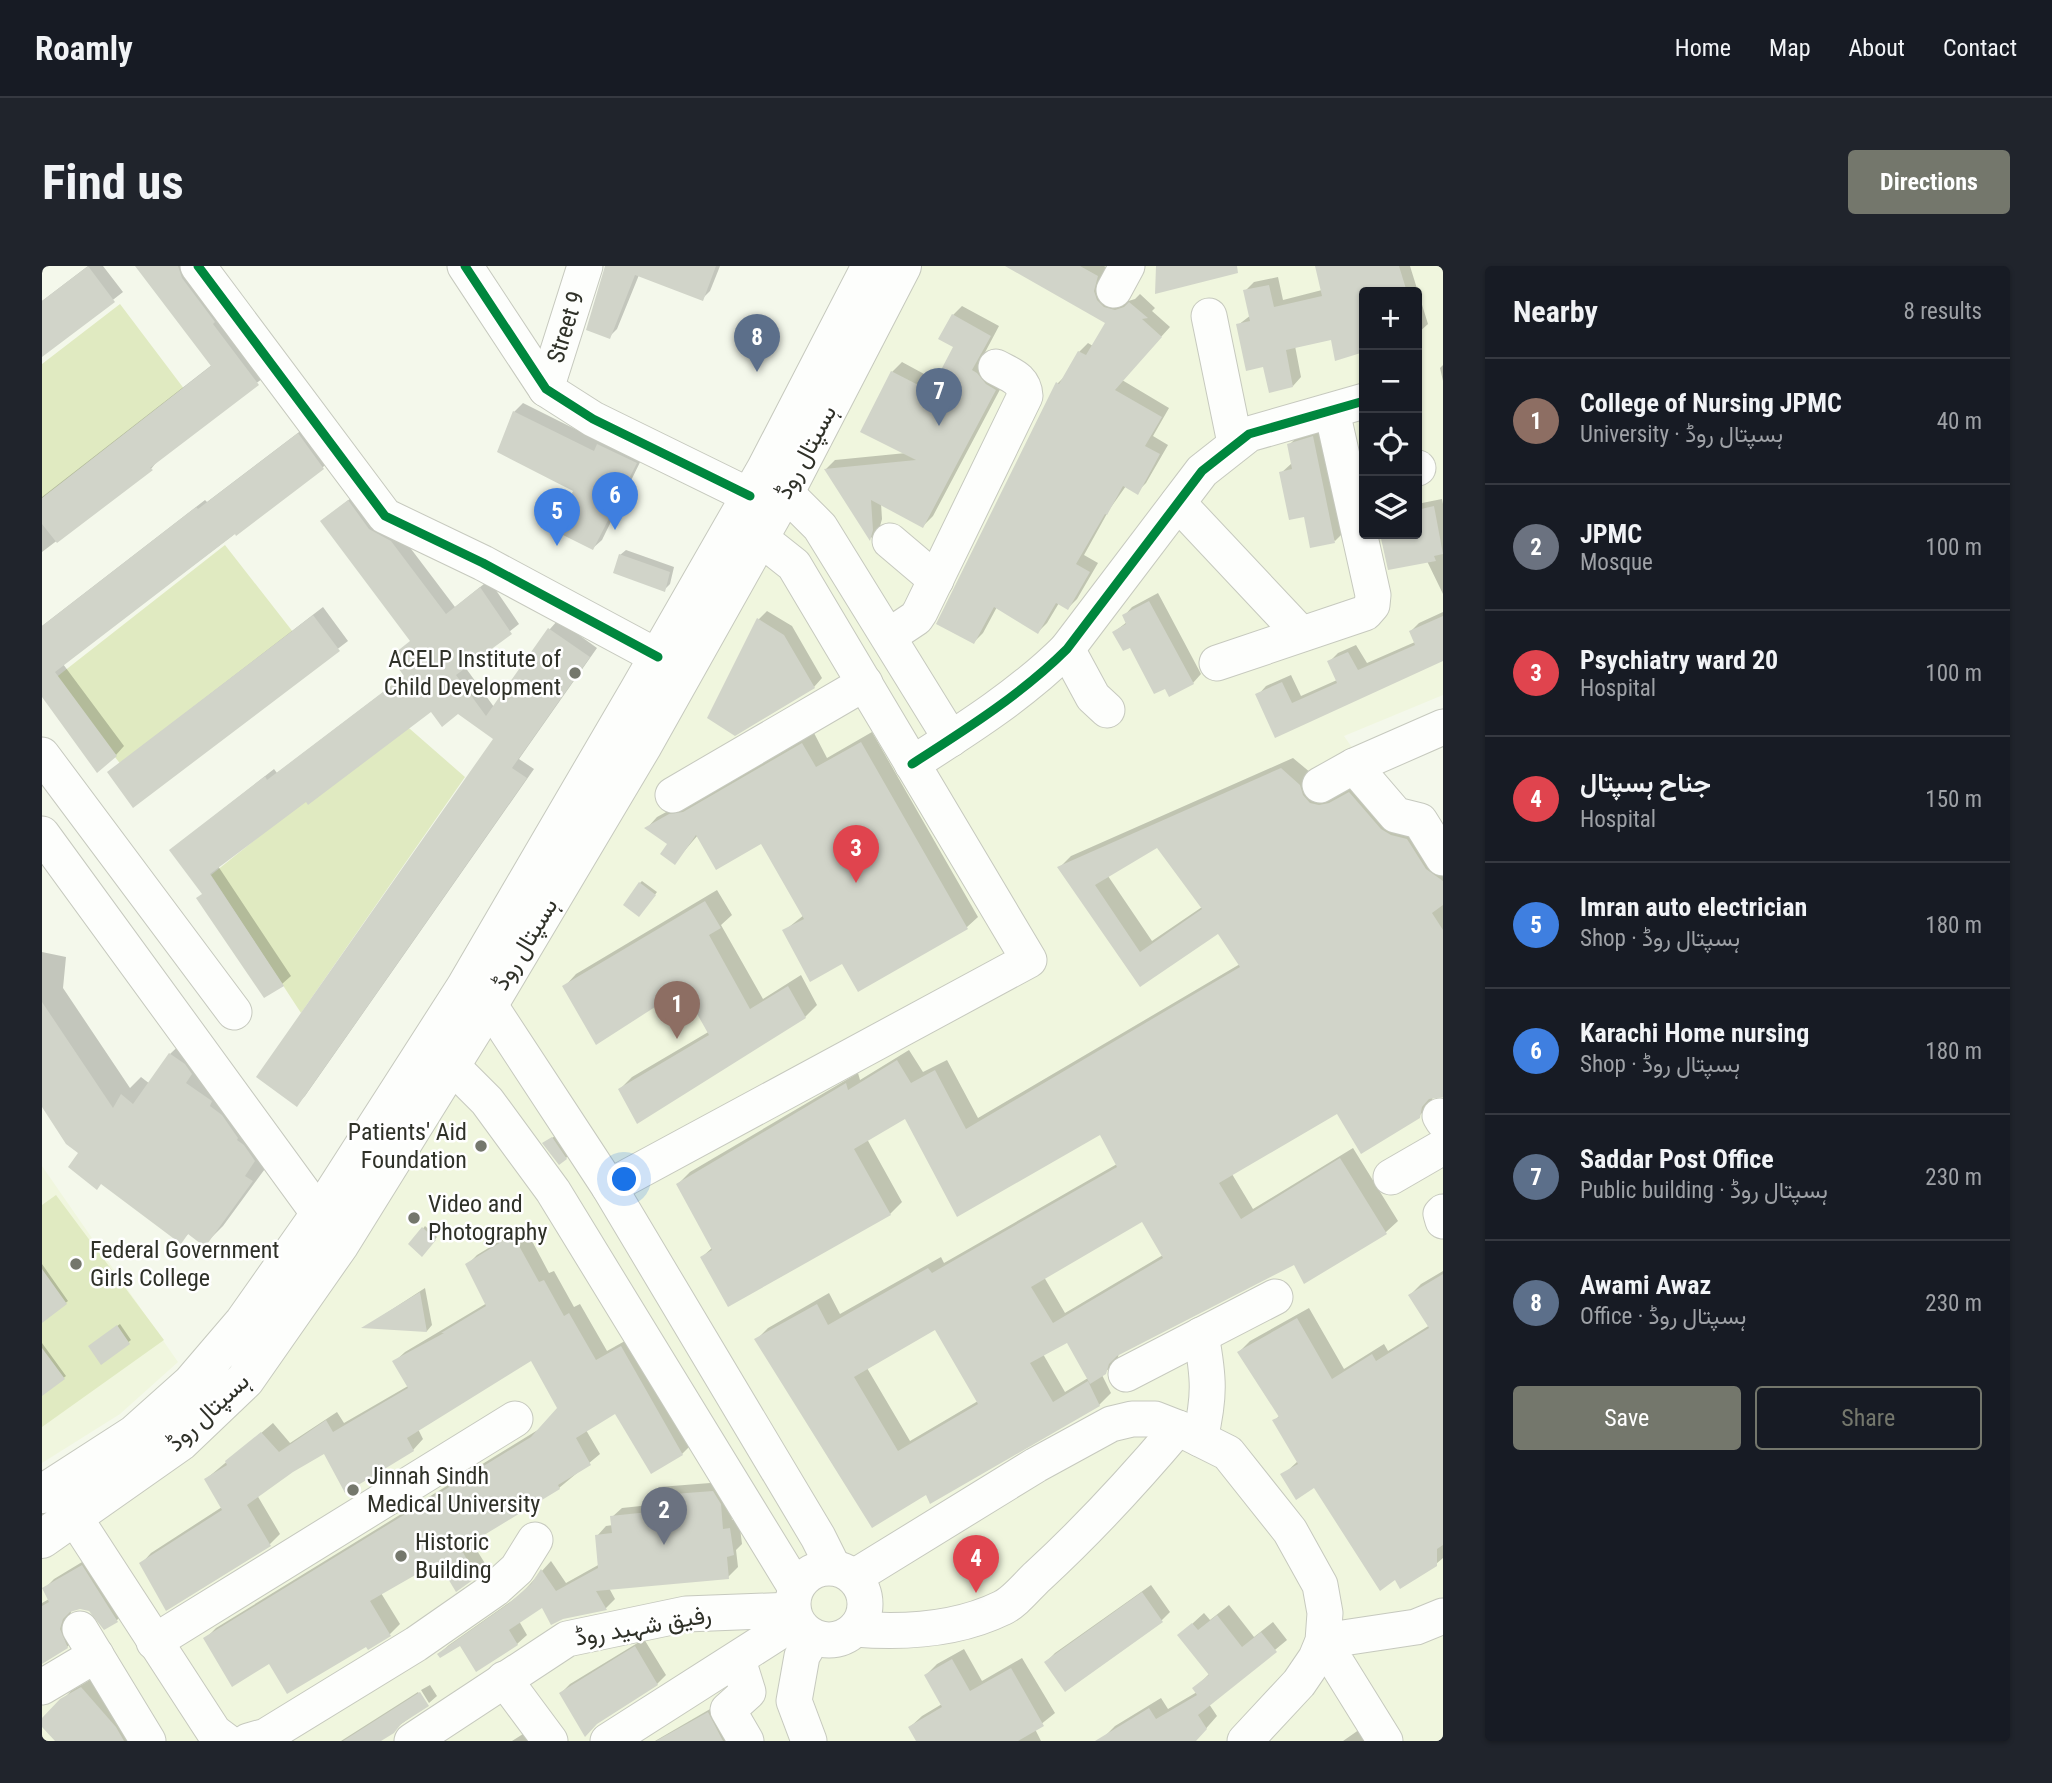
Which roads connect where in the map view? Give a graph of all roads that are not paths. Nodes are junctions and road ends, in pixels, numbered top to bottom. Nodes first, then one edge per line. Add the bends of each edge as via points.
1 (198, 266) edge
2 (465, 266) edge
3 (585, 266) edge
4 (871, 266) edge
5 (902, 266) edge
6 (1209, 316) dead end
7 (996, 367) dead end
8 (546, 389) junction
9 (1348, 406) edge
10 (1236, 443) junction
11 (1356, 481) edge
12 (768, 494) junction
13 (1178, 503) junction
14 (760, 538) junction
15 (890, 541) dead end
16 (936, 580) junction
17 (1301, 634) junction
18 (889, 636) junction
19 (1067, 649) junction
20 (658, 657) junction
21 (1217, 663) dead end
22 (865, 683) junction
23 (1108, 710) dead end
24 (951, 739) junction
25 (1439, 739) edge
26 (42, 755) edge
27 (912, 764) junction
28 (1354, 766) junction
29 (1320, 785) dead end
30 (673, 795) dead end
31 (42, 834) edge
32 (1443, 858) edge
33 (489, 1004) junction
34 (234, 1012) dead end
35 (451, 1065) junction
36 (1442, 1128) edge
37 (1391, 1177) dead end
38 (608, 1187) junction
39 (553, 1191) junction
40 (1443, 1212) edge
41 (1443, 1221) edge
42 (330, 1229) junction
43 (579, 1233) junction
44 (1275, 1297) dead end
45 (1201, 1335) junction
46 (1126, 1374) dead end
47 (515, 1419) dead end
48 (1189, 1433) junction
49 (42, 1494) edge
50 (75, 1518) junction
51 (42, 1539) edge
52 (535, 1540) dead end
53 (844, 1572) junction
54 (799, 1614) junction
55 (1443, 1616) edge
56 (855, 1629) junction
57 (1323, 1640) junction
58 (154, 1642) junction
59 (738, 1660) junction
60 (505, 1679) junction
61 (42, 1687) edge
62 (148, 1741) edge
63 (226, 1741) edge
64 (248, 1741) edge
65 (412, 1741) edge
66 (550, 1741) edge
67 (608, 1741) edge
68 (746, 1741) edge
69 (809, 1741) edge
70 (1245, 1741) edge
71 (1385, 1741) edge

1 - 20 street via 385,516
2 - 8 street
3 - 8 street, Street 9
4 - 12 main road, ہسپتال روڈ
5 - 12 main road, ہسپتال روڈ
6 - 10 street
7 - 16 street via 1021,381 1025,396
8 - 12 street via 593,419
9 - 10 street via 1249,435
9 - 11 street
10 - 13 street via 1202,471
11 - 17 street via 1372,605 1365,613
12 - 14 main road, ہسپتال روڈ
12 - 18 street via 820,527
12 - 20 main road, ہسپتال روڈ
13 - 17 street
13 - 19 street
14 - 22 street via 794,565
14 - 33 main road, ہسپتال روڈ
15 - 16 street
16 - 18 street via 915,618
17 - 21 street
18 - 24 street
19 - 23 street via 1093,698
19 - 24 street via 1046,670
20 - 42 main road, ہسپتال روڈ
22 - 27 street
22 - 30 street
24 - 27 street
25 - 28 street
26 - 34 street
27 - 38 street via 1029,960
28 - 29 street
28 - 32 street via 1396,815 1420,821
31 - 42 street
33 - 35 main road, ہسپتال روڈ
33 - 38 street
35 - 39 street via 487,1101
35 - 42 main road, ہسپتال روڈ
36 - 37 street
38 - 39 street
38 - 43 street
38 - 53 street via 818,1537
39 - 43 street
40 - 41 street
42 - 49 main road, ہسپتال روڈ via 191,1384 135,1434
42 - 50 main road, ہسپتال روڈ via 245,1380 180,1442
43 - 54 street
44 - 45 street
45 - 46 street
45 - 48 street via 1208,1404
47 - 58 street
48 - 53 street via 1155,1419 1111,1424
48 - 56 street via 1005,1607 969,1622 922,1629
48 - 57 street via 1228,1453 1290,1531 1320,1585
50 - 51 main road, ہسپتال روڈ
50 - 58 street
52 - 64 street via 517,1569 495,1589 427,1637 266,1736
53 - 54 street via 822,1567 802,1578
53 - 56 street via 861,1586 865,1597 865,1609
54 - 56 street via 824,1640 835,1640
54 - 59 street
54 - 60 street, رفیق شہید روڈ via 686,1614 566,1639
54 - 69 street via 802,1656 794,1701
55 - 57 street via 1416,1627
57 - 70 street via 1299,1683
57 - 71 street
58 - 63 street via 214,1732
59 - 67 street
59 - 68 street via 748,1692 728,1710
60 - 65 street, رفیق شہید روڈ
60 - 66 street
61 - 62 street via 88,1642

